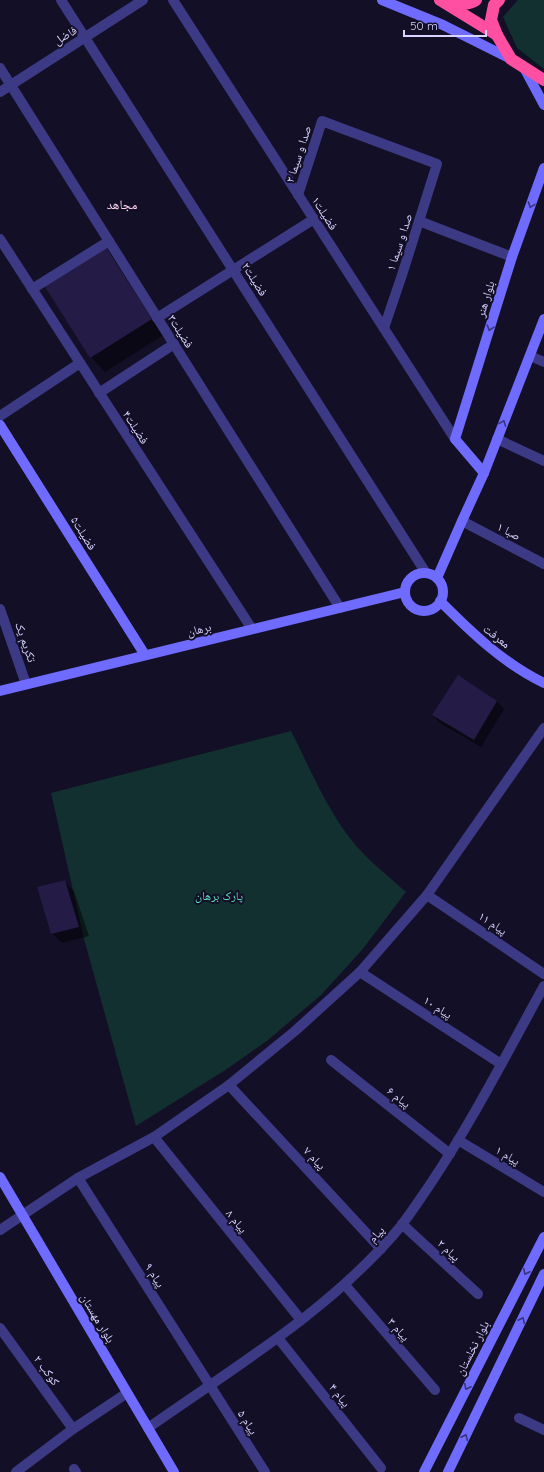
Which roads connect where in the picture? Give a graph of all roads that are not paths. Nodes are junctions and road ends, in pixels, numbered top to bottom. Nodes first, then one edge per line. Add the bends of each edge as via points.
1 (61, 0) edge
2 (143, 0) edge
3 (174, 0) edge
4 (382, 0) edge
5 (440, 0) edge
6 (450, 0) edge
7 (476, 0) edge
8 (498, 0) edge
9 (497, 35) junction
10 (85, 38) junction
11 (511, 58) junction
12 (523, 66) junction
13 (0, 68) edge
14 (544, 80) edge
15 (11, 85) junction
16 (0, 92) edge
17 (544, 105) edge
18 (322, 121) joint
19 (544, 168) edge
20 (298, 194) junction
21 (314, 218) junction
22 (420, 220) junction
23 (0, 239) edge
24 (109, 241) junction
25 (512, 257) junction
26 (233, 270) junction
27 (32, 288) junction
28 (158, 318) junction
29 (544, 320) edge
30 (384, 328) junction
31 (174, 344) junction
32 (530, 356) junction
33 (544, 362) edge
34 (80, 363) junction
35 (99, 393) junction
36 (0, 416) edge
37 (0, 425) edge
38 (455, 439) junction
39 (497, 439) junction
40 (544, 461) edge
41 (484, 473) junction
42 (462, 520) junction
43 (544, 564) edge
44 (426, 573) junction
45 (437, 578) junction
46 (405, 592) junction
47 (440, 601) junction
48 (340, 608) junction
49 (0, 609) edge
50 (252, 629) junction
51 (145, 655) junction
52 (544, 683) edge
53 (26, 684) junction
54 (0, 691) edge
55 (544, 728) edge
56 (427, 895) junction
57 (360, 972) junction
58 (544, 974) edge
59 (544, 986) edge
60 (331, 1060) dead end
61 (501, 1064) junction
62 (229, 1085) junction
63 (154, 1137) junction
64 (458, 1140) junction
65 (450, 1154) junction
66 (0, 1177) edge
67 (78, 1178) junction
68 (544, 1192) edge
69 (22, 1214) junction
70 (402, 1224) junction
71 (0, 1230) edge
72 (544, 1237) edge
73 (381, 1249) junction
74 (541, 1252) edge
75 (544, 1274) edge
76 (345, 1285) junction
77 (478, 1294) dead end
78 (301, 1320) junction
79 (0, 1328) edge
80 (278, 1338) junction
81 (209, 1385) junction
82 (435, 1390) dead end
83 (128, 1393) junction
84 (519, 1418) dead end
85 (148, 1428) junction
86 (73, 1429) junction
87 (544, 1430) edge
88 (381, 1468) dead end
89 (16, 1472) edge
90 (174, 1472) edge
91 (265, 1472) edge
92 (424, 1472) edge
93 (448, 1472) edge

1 - 10 street, فضیلت۲
2 - 10 street, فاضل
3 - 20 street, فضیلت۱
4 - 11 street via 443,24
5 - 9 highway
6 - 7 highway via 464,4
8 - 9 highway via 494,4 491,20
9 - 11 highway
10 - 15 street, فاضل
10 - 26 street, فضیلت۲
11 - 12 highway
12 - 14 highway
12 - 17 street
13 - 15 street, فضیلت۳
15 - 16 street, فاضل
15 - 24 street, فضیلت۳
18 - 20 street, صدا و سیما ۲
18 - 22 street, صدا و سیما ۱ via 437,164
19 -> 25 street, بلوار هنر
20 - 21 street, فضیلت۱
21 - 26 street
21 - 30 street, فضیلت۱
22 - 25 street
22 - 30 street, صدا و سیما ۱
23 - 27 street, فضیلت۴
24 - 27 street
24 - 28 street, فضیلت۳
25 -> 38 street, بلوار هنر
26 - 28 street
26 - 44 street, فضیلت۲
27 - 34 street, فضیلت۴
28 - 31 street, فضیلت۳
29 - 32 street
30 - 38 street, فضیلت۱
31 - 35 street
31 - 48 street, فضیلت۳
32 - 33 street
39 -> 32 street
34 - 35 street, فضیلت۴
34 - 36 street
35 - 50 street, فضیلت۴
37 - 51 street, فضیلت۵
38 - 41 street
39 - 40 street
39 - 41 street
41 - 42 street
42 - 43 street, صبا ۱
42 - 45 street
44 - 45 street
44 - 46 street via 414,576 406,586
45 - 47 street via 442,587 443,596
46 - 47 street via 408,604 419,611 431,610 437,607
46 - 48 street, برهان
47 - 52 street, معرفت via 472,633 525,674
48 - 50 street, برهان
49 - 53 street, تکریم یک
50 - 51 street, برهان
51 - 53 street, برهان
53 - 54 street, برهان
55 - 56 street
56 - 57 street
56 - 58 street, پیام ۱۱
57 - 61 street, پیام ۱۰
57 - 62 street via 295,1031
59 - 61 street, پیام
60 - 65 street, پیام ۶
61 - 64 street, پیام
62 - 63 street
62 - 73 street, پیام ۷
63 - 67 street
63 - 78 street, پیام ۸
64 - 65 street, پیام
64 - 68 street, پیام ۱
65 - 70 street, پیام
66 - 69 street, بلوار مهستان
67 - 69 street
67 - 81 street, پیام ۹
69 - 71 street
69 - 83 street, بلوار مهستان
70 - 73 street, پیام
70 - 77 street, پیام ۲
72 - 74 street, بلوار نخلستان
73 - 76 street, پیام
74 -> 92 street, بلوار نخلستان
93 -> 75 street
76 - 78 street, پیام
76 - 82 street, پیام ۳
78 - 80 street, پیام
79 - 86 street, کوکب ۲
80 - 81 street, پیام
80 - 88 street, پیام ۴
81 - 85 street, پیام
81 - 91 street, پیام ۵
83 - 85 street, بلوار مهستان
83 - 86 street
84 - 87 street
85 - 90 street, بلوار مهستان
86 - 89 street

